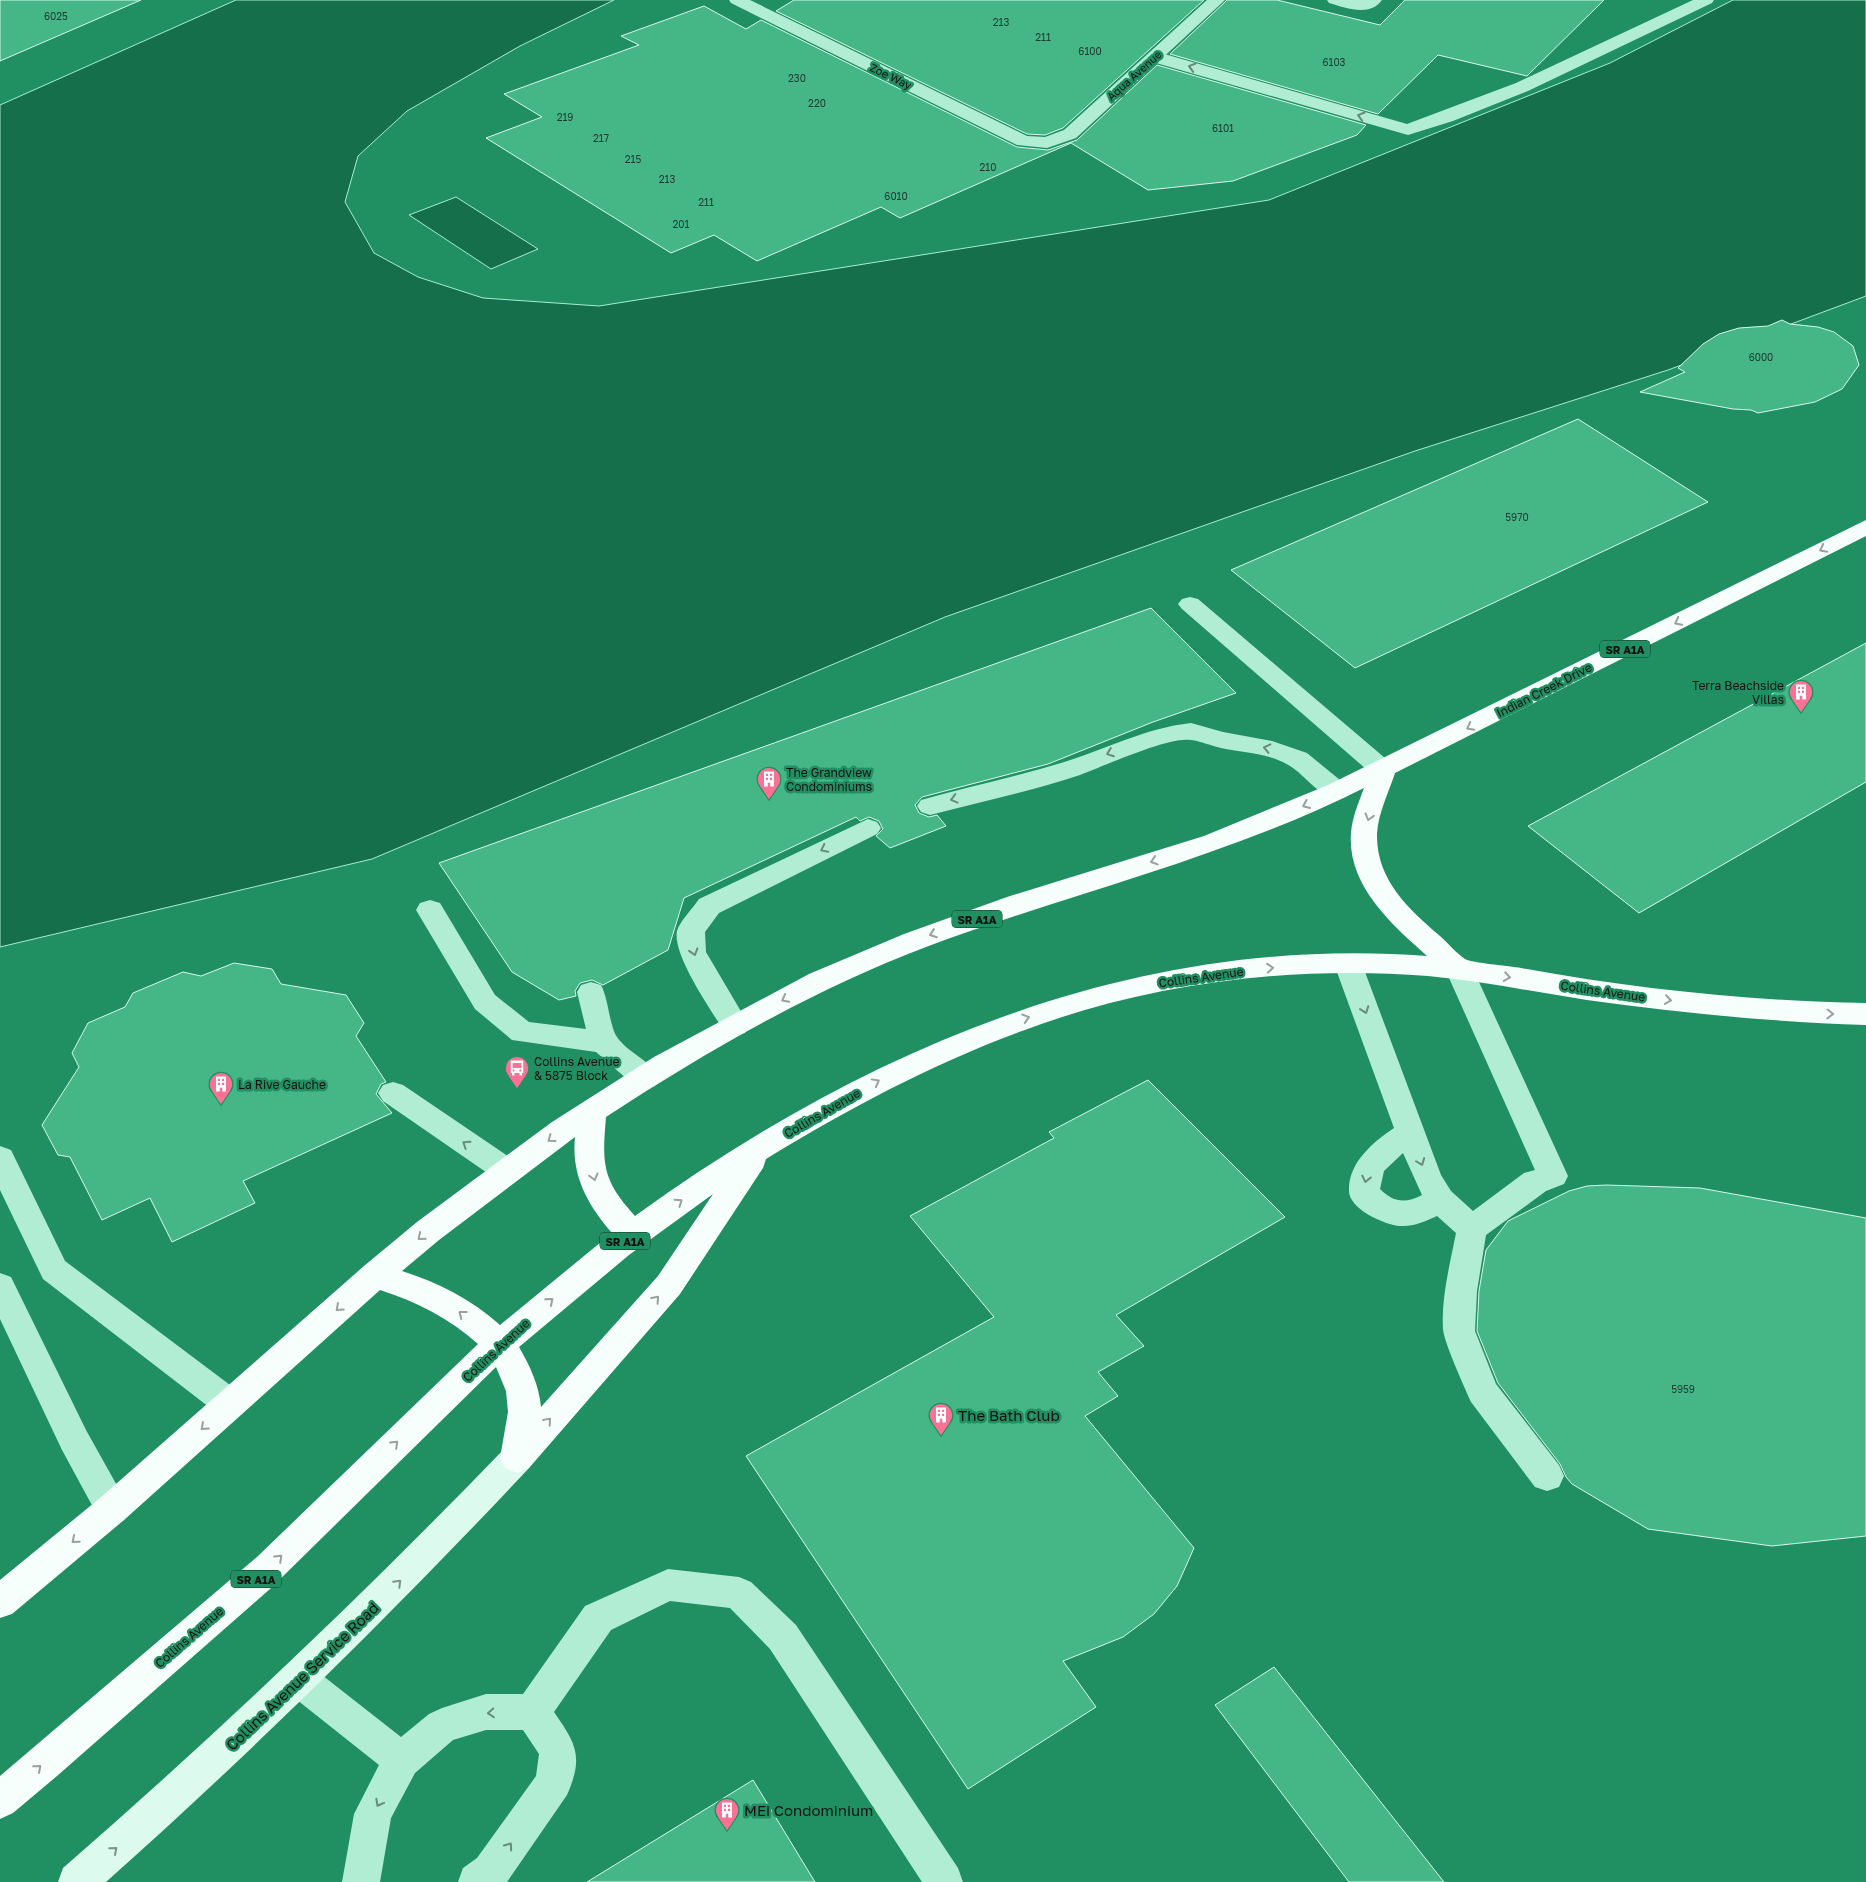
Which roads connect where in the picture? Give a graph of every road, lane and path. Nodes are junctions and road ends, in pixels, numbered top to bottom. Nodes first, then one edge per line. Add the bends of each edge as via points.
1 (737, 0) edge
2 (1217, 0) edge
3 (1334, 0) edge
4 (1374, 0) edge
5 (1706, 0) edge
6 (1155, 57) junction
7 (1047, 143) joint
8 (1866, 527) edge
9 (1190, 604) dead end
10 (1383, 770) junction
11 (1337, 791) junction
12 (930, 806) dead end
13 (868, 828) dead end
14 (430, 910) dead end
15 (1348, 964) junction
16 (1459, 969) junction
17 (590, 992) dead end
18 (1866, 1014) edge
19 (735, 1025) junction
20 (604, 1042) junction
21 (644, 1078) junction
22 (393, 1092) dead end
23 (592, 1112) junction
24 (1410, 1133) junction
25 (758, 1150) junction
26 (0, 1158) edge
27 (506, 1171) junction
28 (1440, 1200) junction
29 (1472, 1228) junction
30 (633, 1235) junction
31 (375, 1275) junction
32 (0, 1286) edge
33 (500, 1344) junction
34 (230, 1404) junction
35 (517, 1458) junction
36 (1547, 1476) dead end
37 (112, 1509) junction
38 (0, 1602) edge
39 (300, 1680) junction
40 (532, 1712) junction
41 (402, 1760) junction
42 (0, 1800) edge
43 (77, 1882) edge
44 (361, 1882) edge
45 (477, 1882) edge
46 (944, 1882) edge

1 - 7 street, Zoe Way via 1023,141
2 - 6 street, Aqua Avenue
3 - 4 street via 1361,6
5 -> 6 street via 1548,77 1408,130
6 - 7 street, Aqua Avenue via 1070,134
8 -> 10 main road, Indian Creek Drive / SR A1A
9 - 10 street
10 - 11 main road, SR A1A
10 -> 16 main road via 1364,832 1366,859 1372,879 1389,904
11 -> 12 street via 1298,759 1272,749 1191,731 1174,733 1070,768
11 -> 19 main road, SR A1A via 1213,842 1017,904 914,941 819,981
13 -> 19 street via 709,906 691,931 692,952
14 - 20 street via 485,1002 522,1032
15 - 16 main road, Collins Avenue / SR A1A
15 -> 24 street
25 -> 15 main road, Collins Avenue / SR A1A via 888,1076 954,1045 1050,1010 1162,982 1245,970
16 -> 18 main road, Collins Avenue / SR A1A via 1687,1003 1799,1013
16 - 29 street via 1553,1176 1535,1182
17 - 20 street
19 - 21 main road, SR A1A
20 - 21 street
21 - 23 main road, SR A1A
27 -> 22 street
23 -> 27 main road, SR A1A
23 -> 30 main road via 589,1160 597,1188 612,1212
24 -> 28 street
24 -> 28 street via 1381,1152 1365,1174 1364,1193 1378,1207 1406,1215
30 -> 25 main road, Collins Avenue / SR A1A
35 -> 25 main road via 669,1285
26 - 34 street via 54,1270
27 -> 31 main road, SR A1A
28 - 29 street
29 - 36 street via 1461,1291 1459,1331 1483,1392
33 -> 30 main road, Collins Avenue / SR A1A
33 -> 31 main road via 458,1310 422,1291
31 -> 34 main road, SR A1A
32 - 37 street via 74,1440
33 - 35 main road via 516,1371 523,1396 525,1412
42 -> 33 main road, Collins Avenue / SR A1A via 266,1570
34 -> 37 main road, SR A1A
39 -> 35 street, Collins Avenue Service Road
37 -> 38 main road, SR A1A
39 - 41 street
43 -> 39 street, Collins Avenue Service Road
40 -> 41 street via 486,1712 442,1726
45 -> 40 street via 490,1872 554,1782 558,1750
40 - 46 street via 598,1618 668,1586 739,1593 783,1638
41 -> 44 street via 373,1814

